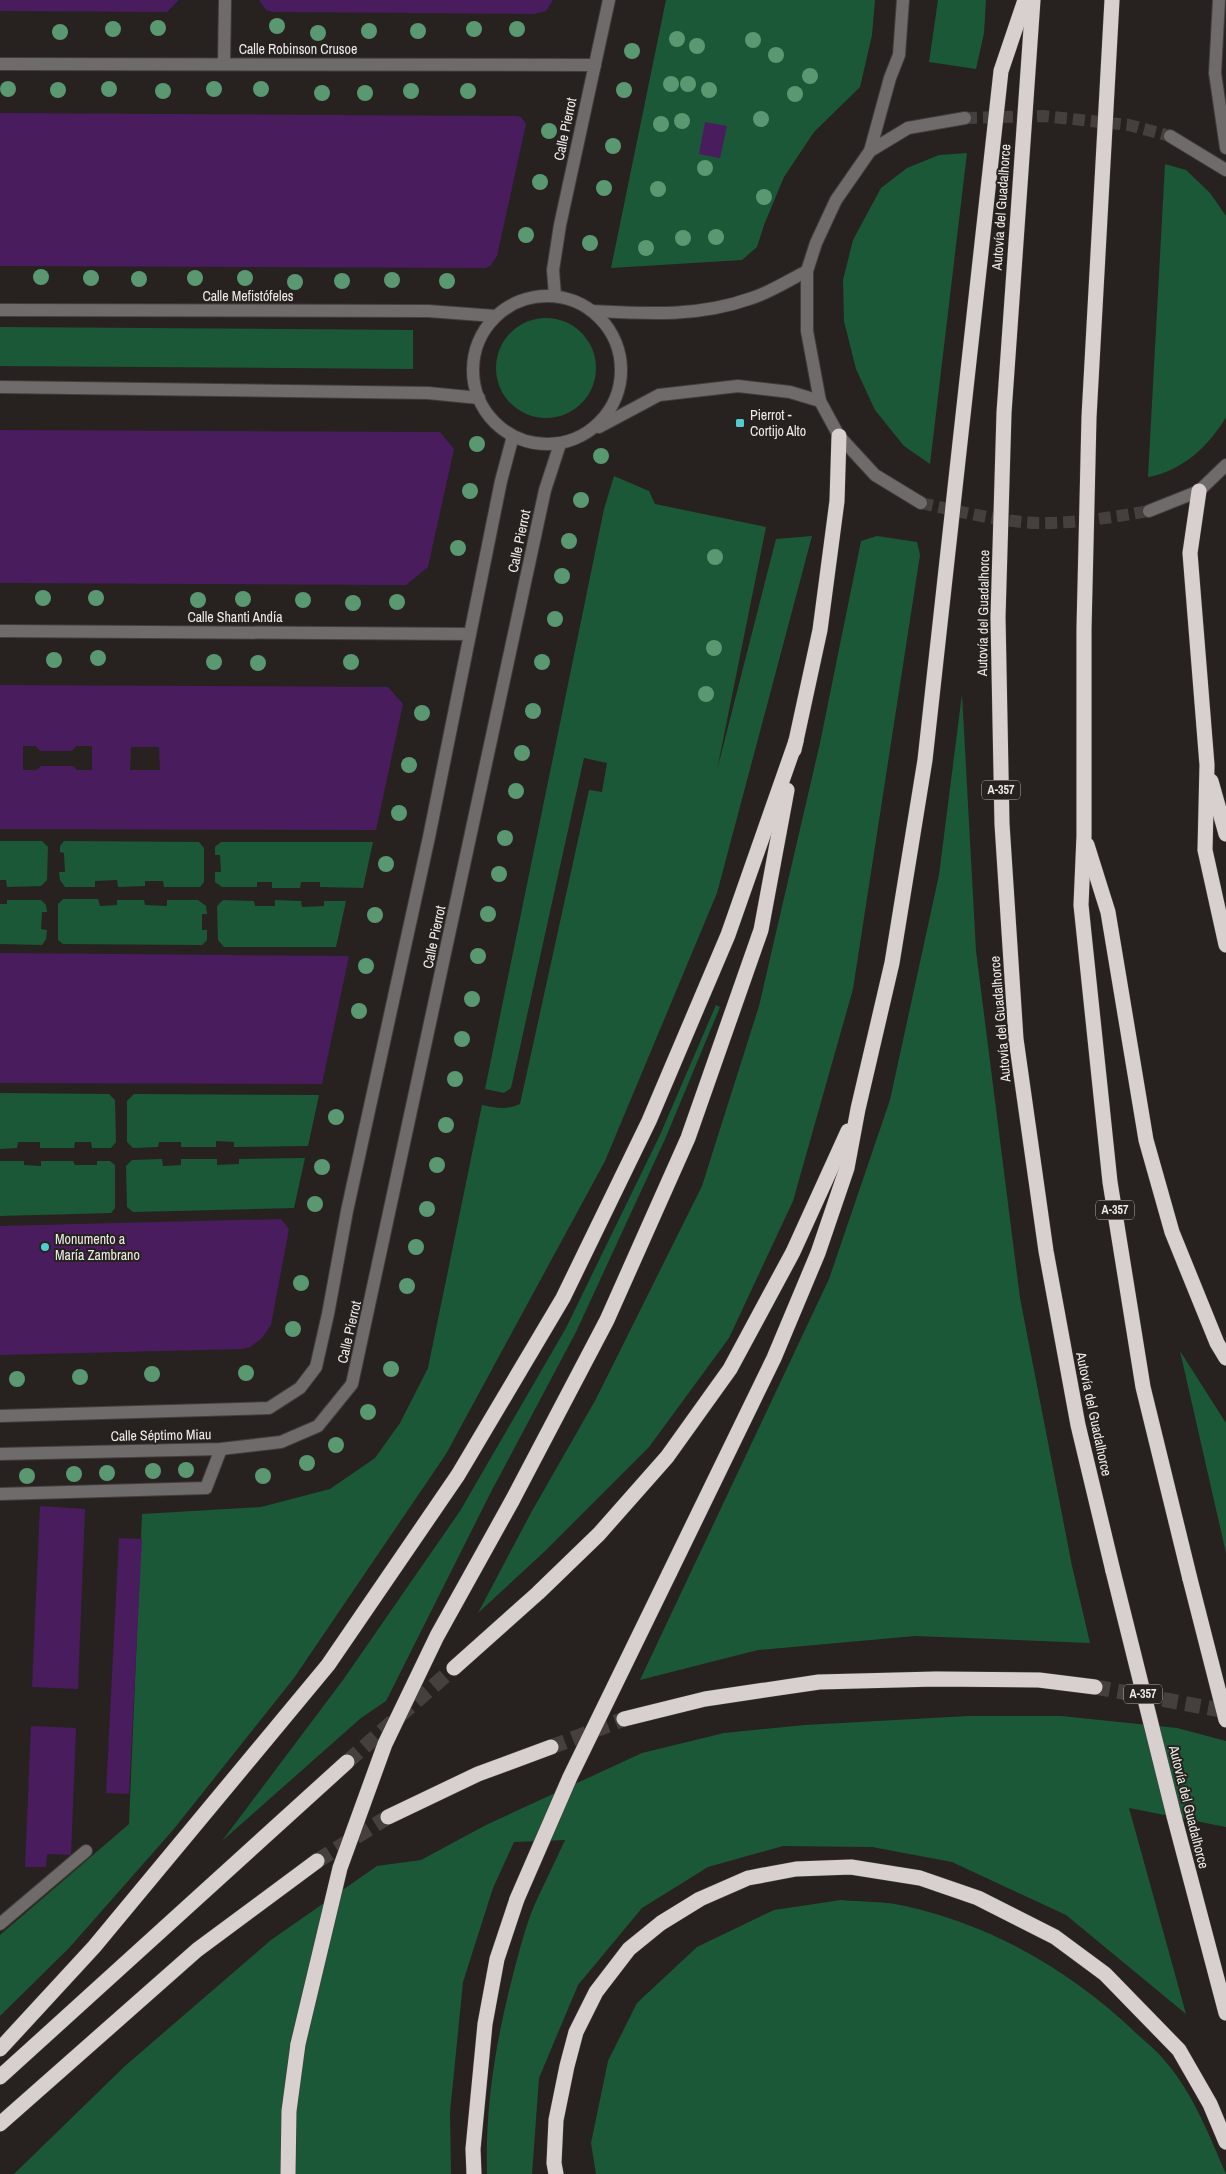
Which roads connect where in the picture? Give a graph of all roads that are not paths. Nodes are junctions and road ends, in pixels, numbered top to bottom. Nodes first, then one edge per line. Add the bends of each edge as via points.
1 (225, 0) edge
2 (609, 0) edge
3 (903, 0) edge
4 (1025, 0) edge
5 (1033, 0) edge
6 (1112, 0) edge
7 (1219, 0) edge
8 (0, 64) edge
9 (224, 64) junction
10 (595, 64) junction
11 (965, 118) tunnel mouth
12 (1170, 136) tunnel mouth
13 (1226, 148) edge
14 (870, 151) junction
15 (1226, 170) edge
16 (807, 271) junction
17 (556, 296) junction
18 (0, 310) edge
19 (594, 311) junction
20 (496, 316) junction
21 (0, 387) edge
22 (478, 398) junction
23 (820, 400) junction
24 (586, 434) junction
25 (513, 436) junction
26 (839, 436) junction
27 (560, 444) junction
28 (1226, 464) edge
29 (1199, 491) junction
30 (921, 503) tunnel mouth
31 (1150, 510) tunnel mouth
32 (0, 631) edge
33 (470, 634) junction
34 (796, 741) junction
35 (1207, 765) junction
36 (1226, 834) edge
37 (1084, 836) junction
38 (1226, 945) edge
39 (858, 1109) junction
40 (1226, 1358) edge
41 (300, 1388) joint
42 (0, 1416) edge
43 (318, 1426) joint
44 (221, 1449) junction
45 (0, 1454) edge
46 (0, 1494) edge
47 (454, 1668) tunnel mouth
48 (1095, 1688) tunnel mouth
49 (624, 1719) tunnel mouth
50 (1226, 1720) edge
51 (551, 1747) tunnel mouth
52 (348, 1762) tunnel mouth
53 (388, 1817) tunnel mouth
54 (86, 1851) dead end
55 (317, 1861) tunnel mouth
56 (0, 1924) edge
57 (1226, 2013) edge
58 (0, 2049) edge
59 (0, 2076) edge
60 (0, 2124) edge
61 (1226, 2142) edge
62 (288, 2174) edge
63 (474, 2174) edge
64 (556, 2174) edge

1 - 9 street
2 - 10 street, Calle Pierrot
3 - 14 street via 899,55
4 - 39 highway via 1001,71 919,799 892,963
5 - 57 highway, Autovía del Guadalhorce / A-357, bridge via 1004,413 998,617 1002,824 1016,1038 1046,1251 1078,1424
6 - 37 highway, A-357 via 1089,417
7 - 13 street via 1215,74
8 - 9 street, Calle Robinson Crusoe
9 - 10 street, Calle Robinson Crusoe
10 - 17 street, Calle Pierrot via 560,225 554,270
11 - 14 street via 908,128
12 - 15 street
14 - 16 street via 836,200
16 - 19 street via 753,298 696,313
16 - 23 street via 807,331
17 - 19 street via 576,301
17 - 20 street via 523,300
18 - 20 street, Calle Mefistófeles via 418,311
19 - 24 street via 609,329 619,351 621,375 616,398 604,418
20 - 22 street via 479,340 473,369
21 - 22 street via 428,393
22 - 25 street via 492,421
23 - 24 street via 790,392 738,386 659,395
23 - 26 street
24 - 27 street
25 - 27 street via 536,444
25 - 33 street, Calle Pierrot
26 - 30 street via 875,475
26 - 34 highway via 837,501 820,630
27 - 43 street, Calle Pierrot via 545,490 352,1384
28 - 29 street
29 - 31 street
29 - 35 highway via 1190,553
32 - 33 street, Calle Shanti Andía
33 - 41 street, Calle Pierrot via 328,1314 316,1367
34 - 58 highway via 728,935 649,1121 563,1298 458,1474 328,1665 94,1947
34 - 62 highway, bridge via 761,930 688,1138 607,1320 437,1636 385,1744 340,1868 298,2044 289,2111
35 - 36 highway
35 - 38 highway via 1205,850
37 - 40 highway via 1108,912 1146,1140 1172,1232
37 - 50 highway, A-357, bridge via 1081,905 1110,1182 1143,1387
39 - 47 highway via 793,1252 730,1369 667,1457 599,1534
39 - 63 highway, bridge via 847,1168 818,1253 774,1358 570,1778 517,1900 497,1959 485,2024 473,2148
41 - 42 street, Calle Séptimo Miau via 269,1408
43 - 44 street, Calle Séptimo Miau via 281,1442
44 - 45 street, Calle Séptimo Miau
44 - 46 street via 206,1488
48 - 49 highway via 1039,1680 819,1682 705,1699
51 - 53 highway via 478,1774
52 - 59 highway
54 - 56 street
55 - 60 highway via 198,1950
61 - 64 highway via 1210,2104 1179,2050 1105,1974 1055,1937 978,1898 920,1878 851,1867 796,1869 748,1878 700,1900 660,1923 628,1950 596,1992 576,2032 556,2120

